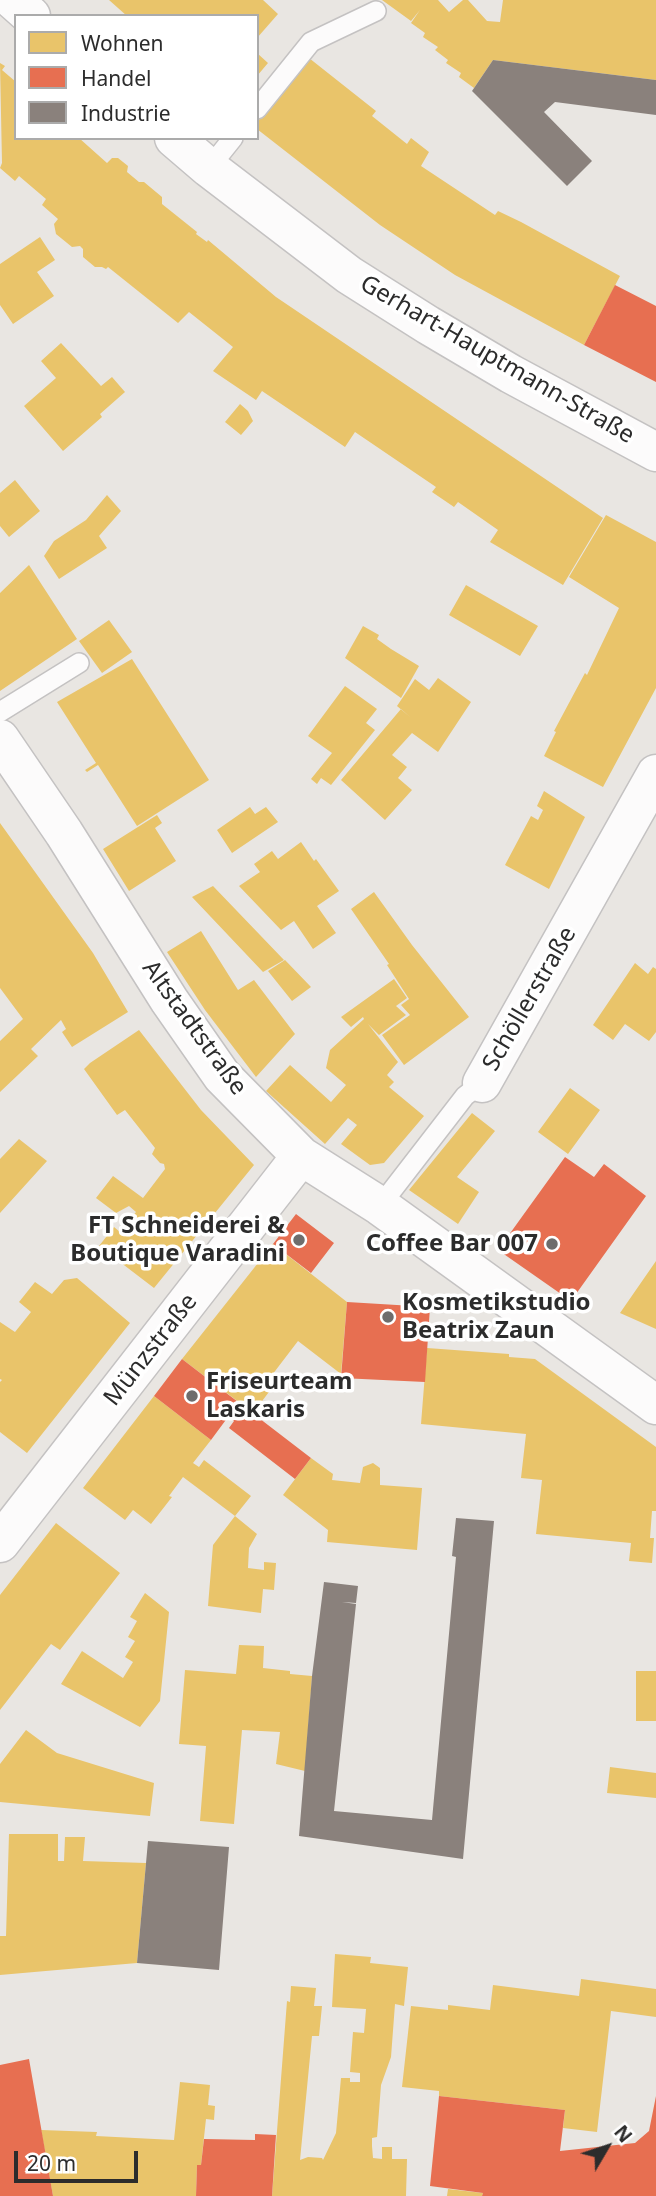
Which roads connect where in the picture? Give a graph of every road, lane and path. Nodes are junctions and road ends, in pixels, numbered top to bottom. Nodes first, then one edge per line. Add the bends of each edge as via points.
1 (13, 0) edge
2 (376, 11) dead end
3 (29, 14) edge
4 (259, 106) edge
5 (176, 140) edge
6 (231, 140) edge
7 (209, 168) junction
8 (656, 452) edge
9 (79, 663) dead end
10 (0, 712) edge
11 (0, 739) edge
12 (656, 774) edge
13 (482, 1083) joint
14 (301, 1156) junction
15 (380, 1206) junction
16 (656, 1405) edge
17 (0, 1544) edge

1 - 3 street
2 - 4 lane via 311,42
5 - 7 street, Gerhart-Hauptmann-Straße
6 - 7 lane
7 - 8 street, Gerhart-Hauptmann-Straße via 349,275 523,380
9 - 10 lane
11 - 14 street, Altstadtstraße via 222,1076
12 - 13 street, Schöllerstraße
13 - 15 lane, Schöllerstraße via 465,1096
14 - 15 street, Altstadtstraße
14 - 17 street, Münzstraße
15 - 16 street, Altstadtstraße

